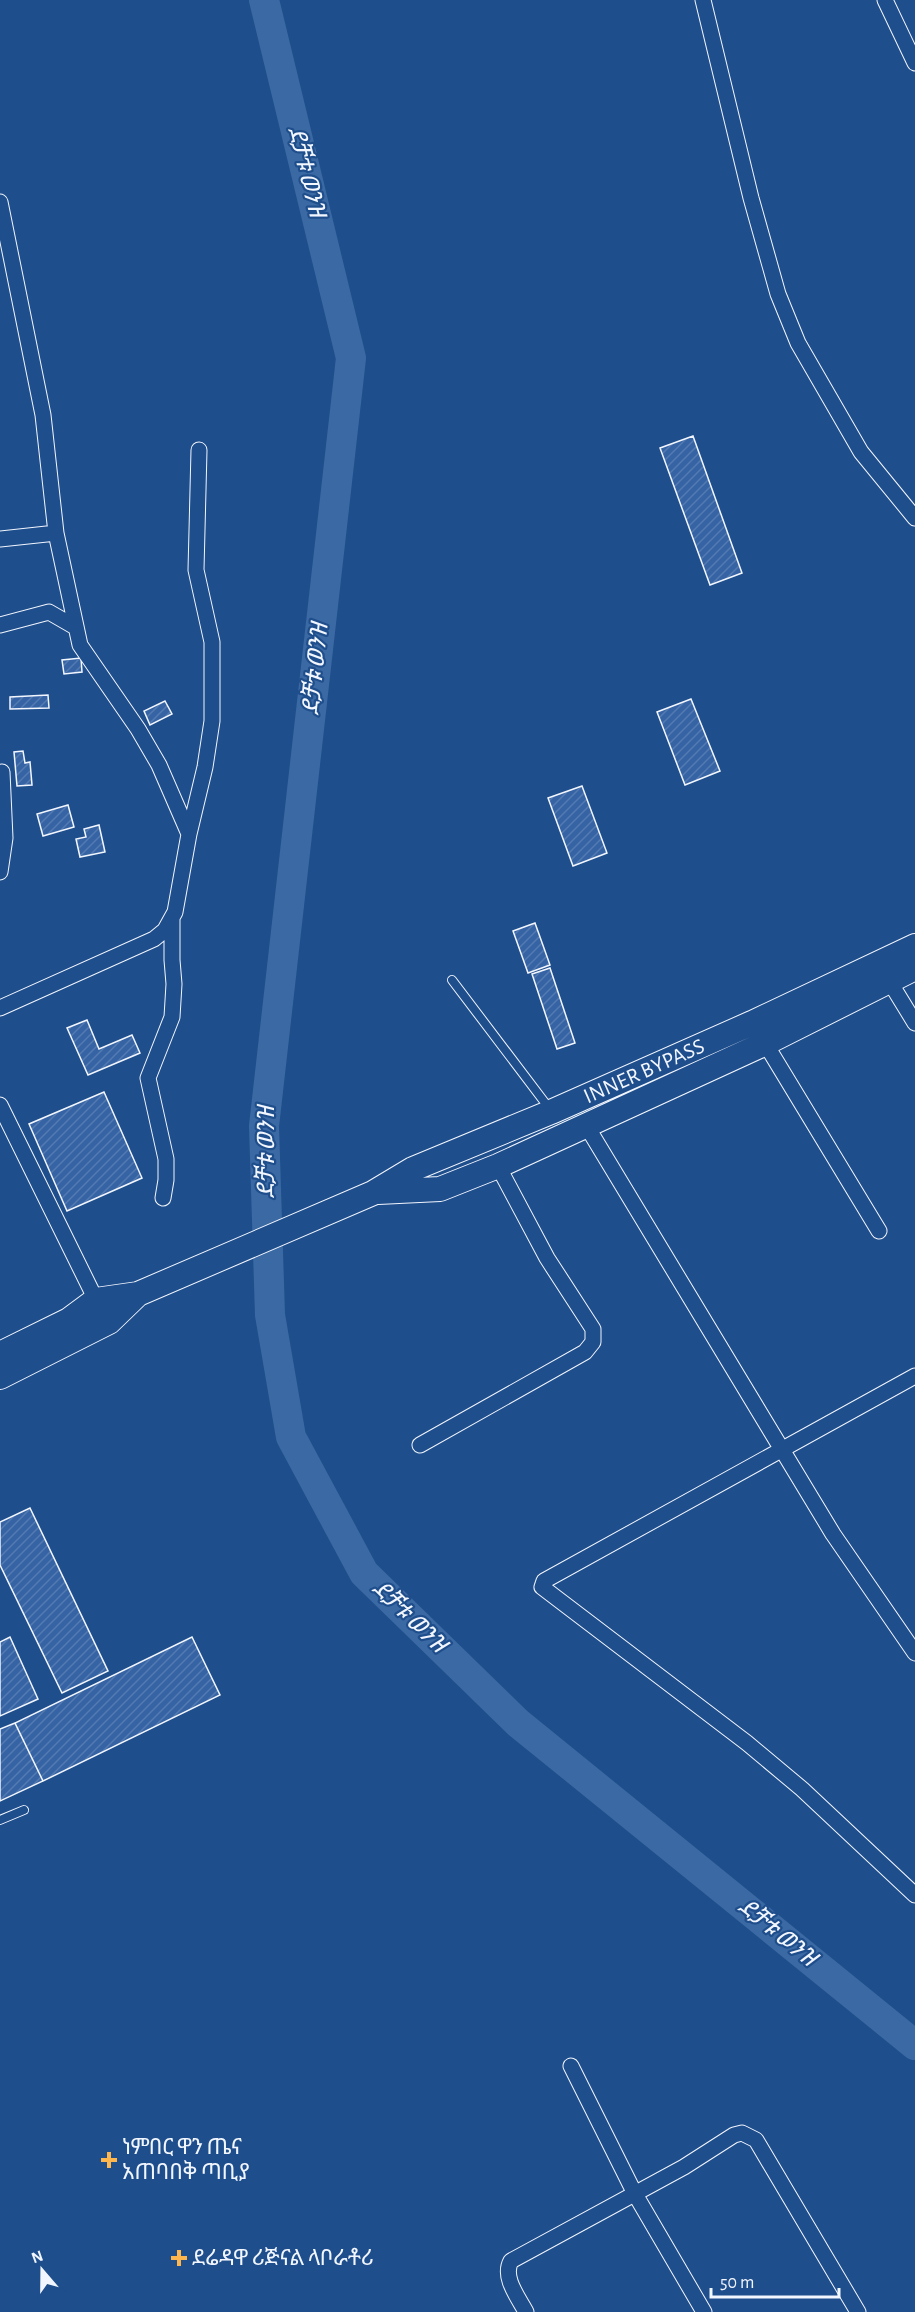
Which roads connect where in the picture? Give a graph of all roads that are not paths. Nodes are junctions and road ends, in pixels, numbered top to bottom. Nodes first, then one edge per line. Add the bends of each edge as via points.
1 (703, 0) edge
2 (885, 0) edge
3 (915, 63) edge
4 (0, 202) edge
5 (199, 450) dead end
6 (915, 518) edge
7 (56, 533) junction
8 (0, 539) edge
9 (0, 625) edge
10 (75, 627) junction
11 (1, 768) edge
12 (189, 834) junction
13 (0, 872) edge
14 (172, 919) junction
15 (144, 944) junction
16 (915, 946) edge
17 (172, 960) junction
18 (915, 968) edge
19 (883, 972) junction
20 (452, 980) dead end
21 (0, 1008) edge
22 (752, 1023) junction
23 (915, 1023) edge
24 (766, 1043) junction
25 (0, 1105) edge
26 (551, 1112) junction
27 (586, 1125) junction
28 (498, 1166) junction
29 (373, 1192) junction
30 (163, 1198) dead end
31 (879, 1231) dead end
32 (138, 1294) junction
33 (96, 1300) junction
34 (109, 1322) junction
35 (0, 1354) edge
36 (915, 1376) edge
37 (0, 1377) edge
38 (420, 1445) dead end
39 (782, 1450) junction
40 (915, 1653) edge
41 (24, 1810) dead end
42 (0, 1820) edge
43 (915, 1895) edge
44 (571, 2066) dead end
45 (635, 2194) junction
46 (526, 2312) edge
47 (704, 2312) edge
48 (858, 2312) edge

1 - 6 street via 751,198 778,294 798,343 861,452
2 - 3 street
4 - 7 street via 43,415
5 - 12 street via 196,570 211,628 213,709 205,767
7 - 8 street
7 - 10 street
9 - 10 street via 49,612
10 - 12 street via 80,645 159,765
11 - 13 street via 5,838
12 - 14 street
14 - 15 street via 165,930
14 - 17 street
15 - 17 street
15 - 21 street
16 - 19 main road, INNER BYPASS
17 - 30 street via 172,1017 148,1078 166,1159
18 - 19 main road, INNER BYPASS
19 - 22 main road, INNER BYPASS
19 - 23 street
19 - 24 main road, INNER BYPASS
20 - 26 lane
22 - 24 street
22 - 26 main road, INNER BYPASS
24 - 27 main road, INNER BYPASS
24 - 31 street
25 - 33 street
26 - 29 main road, INNER BYPASS via 413,1169
27 - 28 main road, INNER BYPASS
27 - 39 street
28 - 29 main road, INNER BYPASS via 440,1189
28 - 38 street via 547,1258 593,1329 593,1342 585,1352
29 - 32 main road, INNER BYPASS
32 - 33 main road, INNER BYPASS
32 - 34 main road, INNER BYPASS
33 - 34 street
33 - 35 main road, INNER BYPASS via 69,1320
34 - 37 main road, INNER BYPASS
36 - 39 street
39 - 40 street via 839,1544
39 - 43 street via 544,1581 542,1587 747,1743
41 - 42 lane
44 - 45 street
45 - 46 street via 512,2261 508,2277
45 - 47 street
45 - 48 street via 734,2135 749,2135 756,2140

